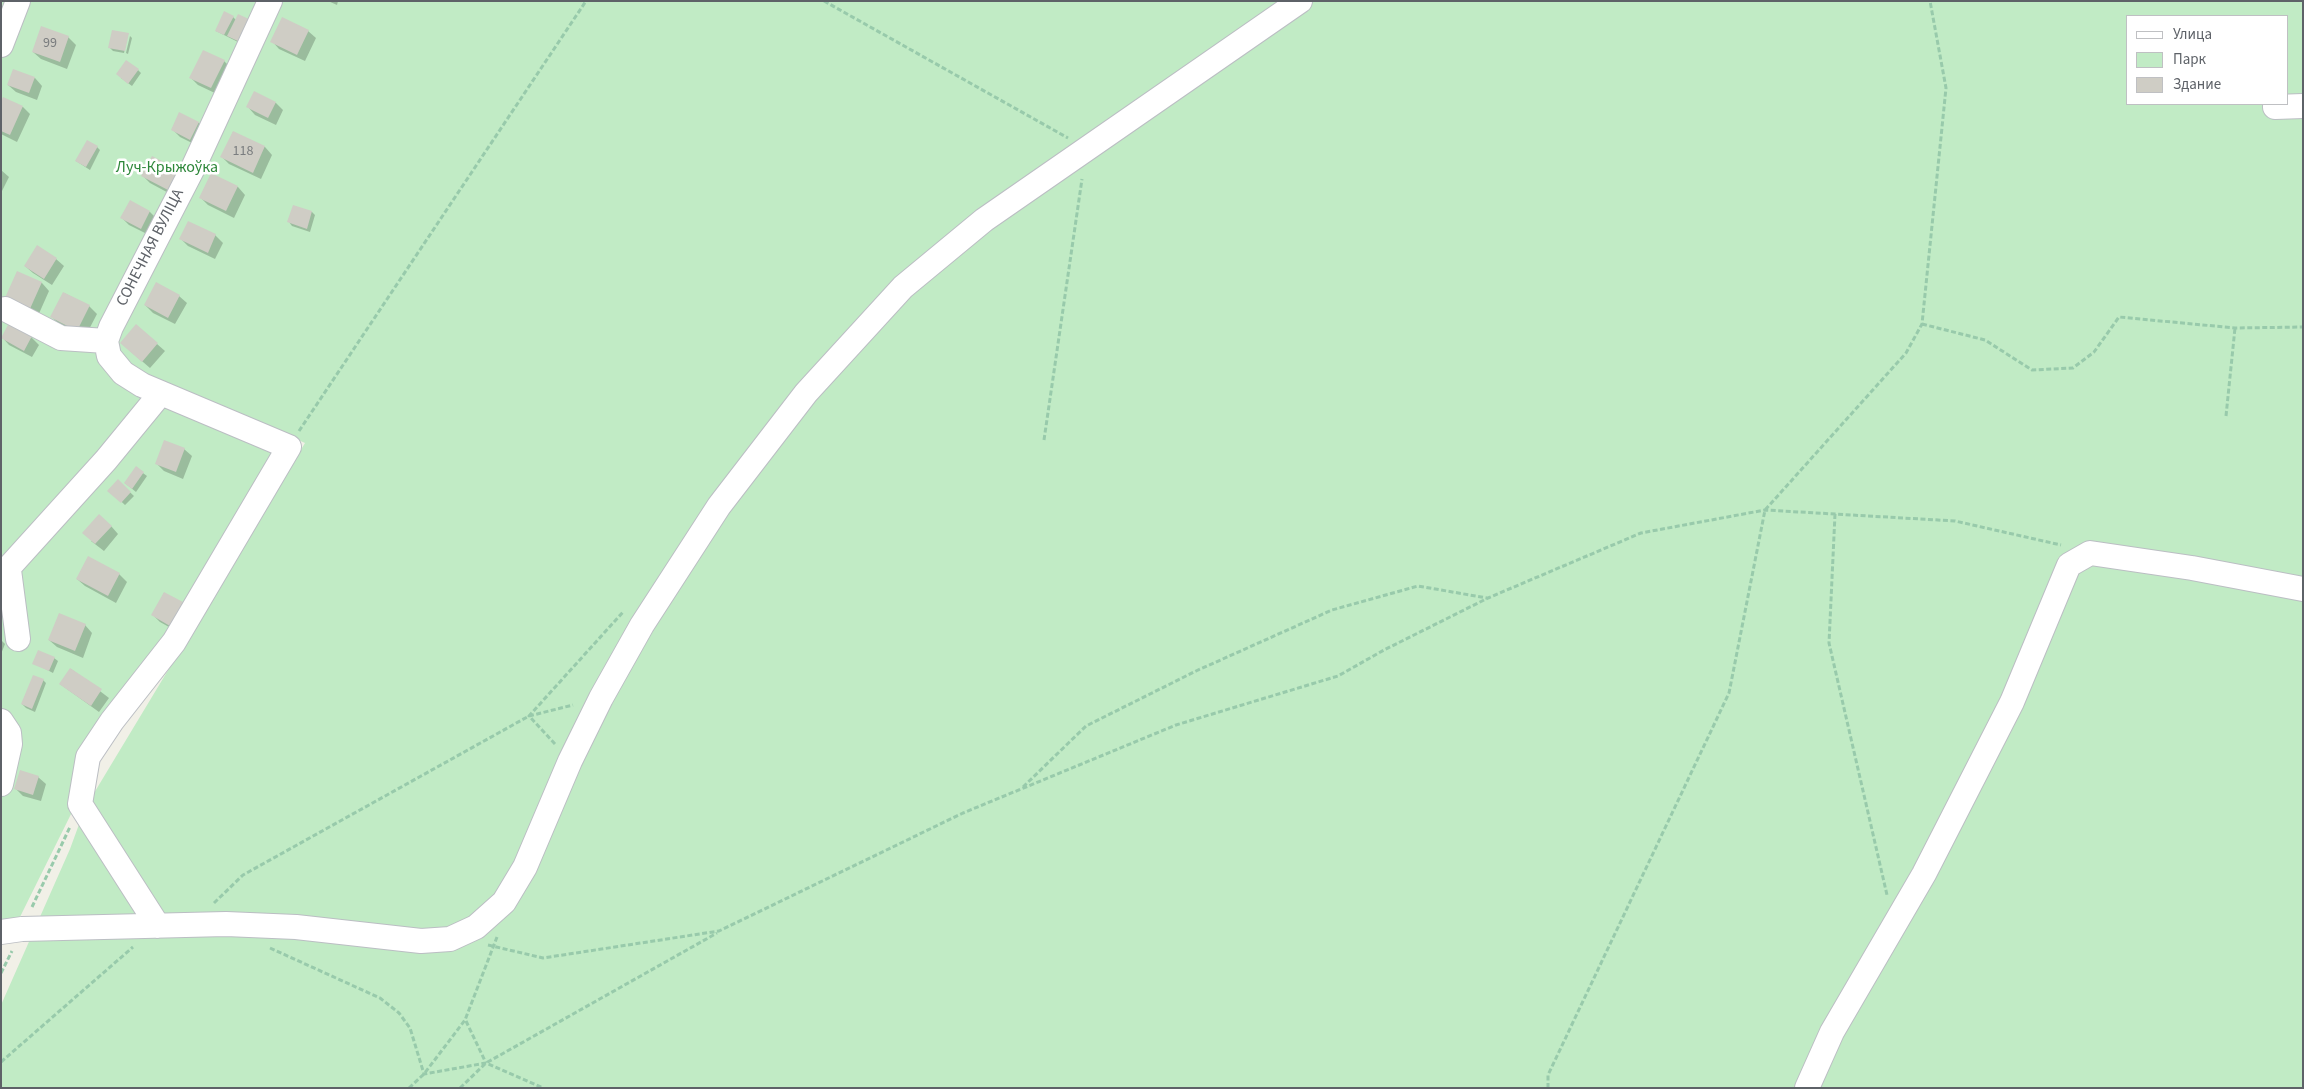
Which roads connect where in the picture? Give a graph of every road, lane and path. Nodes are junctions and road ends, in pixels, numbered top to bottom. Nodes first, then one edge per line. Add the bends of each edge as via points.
1 (18, 1) edge
2 (270, 1) edge
3 (586, 1) edge
4 (824, 1) edge
5 (1300, 1) edge
6 (1930, 1) edge
7 (1, 44) edge
8 (2303, 106) edge
9 (2275, 107) dead end
10 (1080, 145) junction
11 (5, 309) dead end
12 (1922, 324) junction
13 (2303, 327) edge
14 (2235, 328) junction
15 (106, 341) junction
16 (162, 393) junction
17 (2226, 416) dead end
18 (1044, 440) dead end
19 (289, 447) junction
20 (1765, 510) junction
21 (1834, 514) junction
22 (2090, 552) junction
23 (5, 573) edge
24 (2303, 589) edge
25 (1488, 598) junction
26 (18, 639) dead end
27 (601, 698) junction
28 (1, 721) edge
29 (1, 784) edge
30 (1021, 789) junction
31 (80, 804) junction
32 (193, 924) junction
33 (1894, 925) junction
34 (158, 926) junction
35 (12, 931) edge
36 (719, 931) junction
37 (486, 945) dead end
38 (266, 946) dead end
39 (495, 946) junction
40 (465, 1020) junction
41 (1, 1062) edge
42 (486, 1063) junction
43 (424, 1074) junction
44 (409, 1088) edge
45 (460, 1088) edge
46 (543, 1088) edge
47 (1548, 1088) edge
48 (1807, 1088) edge

1 - 7 street
2 - 15 street, СОНЕЧНАЯ ВУЛІЦА via 193,168
3 - 19 path
4 - 10 path
5 - 10 street
6 - 12 path via 1946,88
8 - 9 street
10 - 18 path
10 - 27 street via 904,287 806,393 719,506 642,625
11 - 15 street via 61,338
12 - 14 path via 1986,340 2032,370 2073,368 2094,352 2119,317
12 - 20 path via 1906,352
13 - 14 path
14 - 17 path
15 - 16 street via 109,356 122,374
16 - 19 street
16 - 23 street
19 - 31 street via 174,642 93,747 88,757
20 - 21 path
20 - 25 path via 1641,533
20 - 47 path via 1729,693 1548,1075
21 - 22 path via 1955,521
21 - 33 path via 1829,643
22 - 24 street
22 - 33 street via 2069,565 2012,702 1924,874
23 - 26 street
25 - 30 path via 1338,676 1176,725
25 - 30 path via 1418,586 1332,610 1196,671 1086,726
27 - 32 path via 529,716 243,875
27 - 32 street via 525,867 504,902 476,927 450,939 421,941 296,927
28 - 29 street via 9,732 10,744
30 - 36 path via 963,813
31 - 34 street
31 - 35 path
32 - 34 street
33 - 48 street via 1832,1032
34 - 35 street
34 - 41 path
36 - 39 path via 543,958
36 - 42 path
37 - 39 path
38 - 43 path via 380,998 399,1013 410,1028
39 - 40 path
40 - 42 path
40 - 43 path
42 - 43 path
42 - 45 path
42 - 46 path
43 - 44 path

